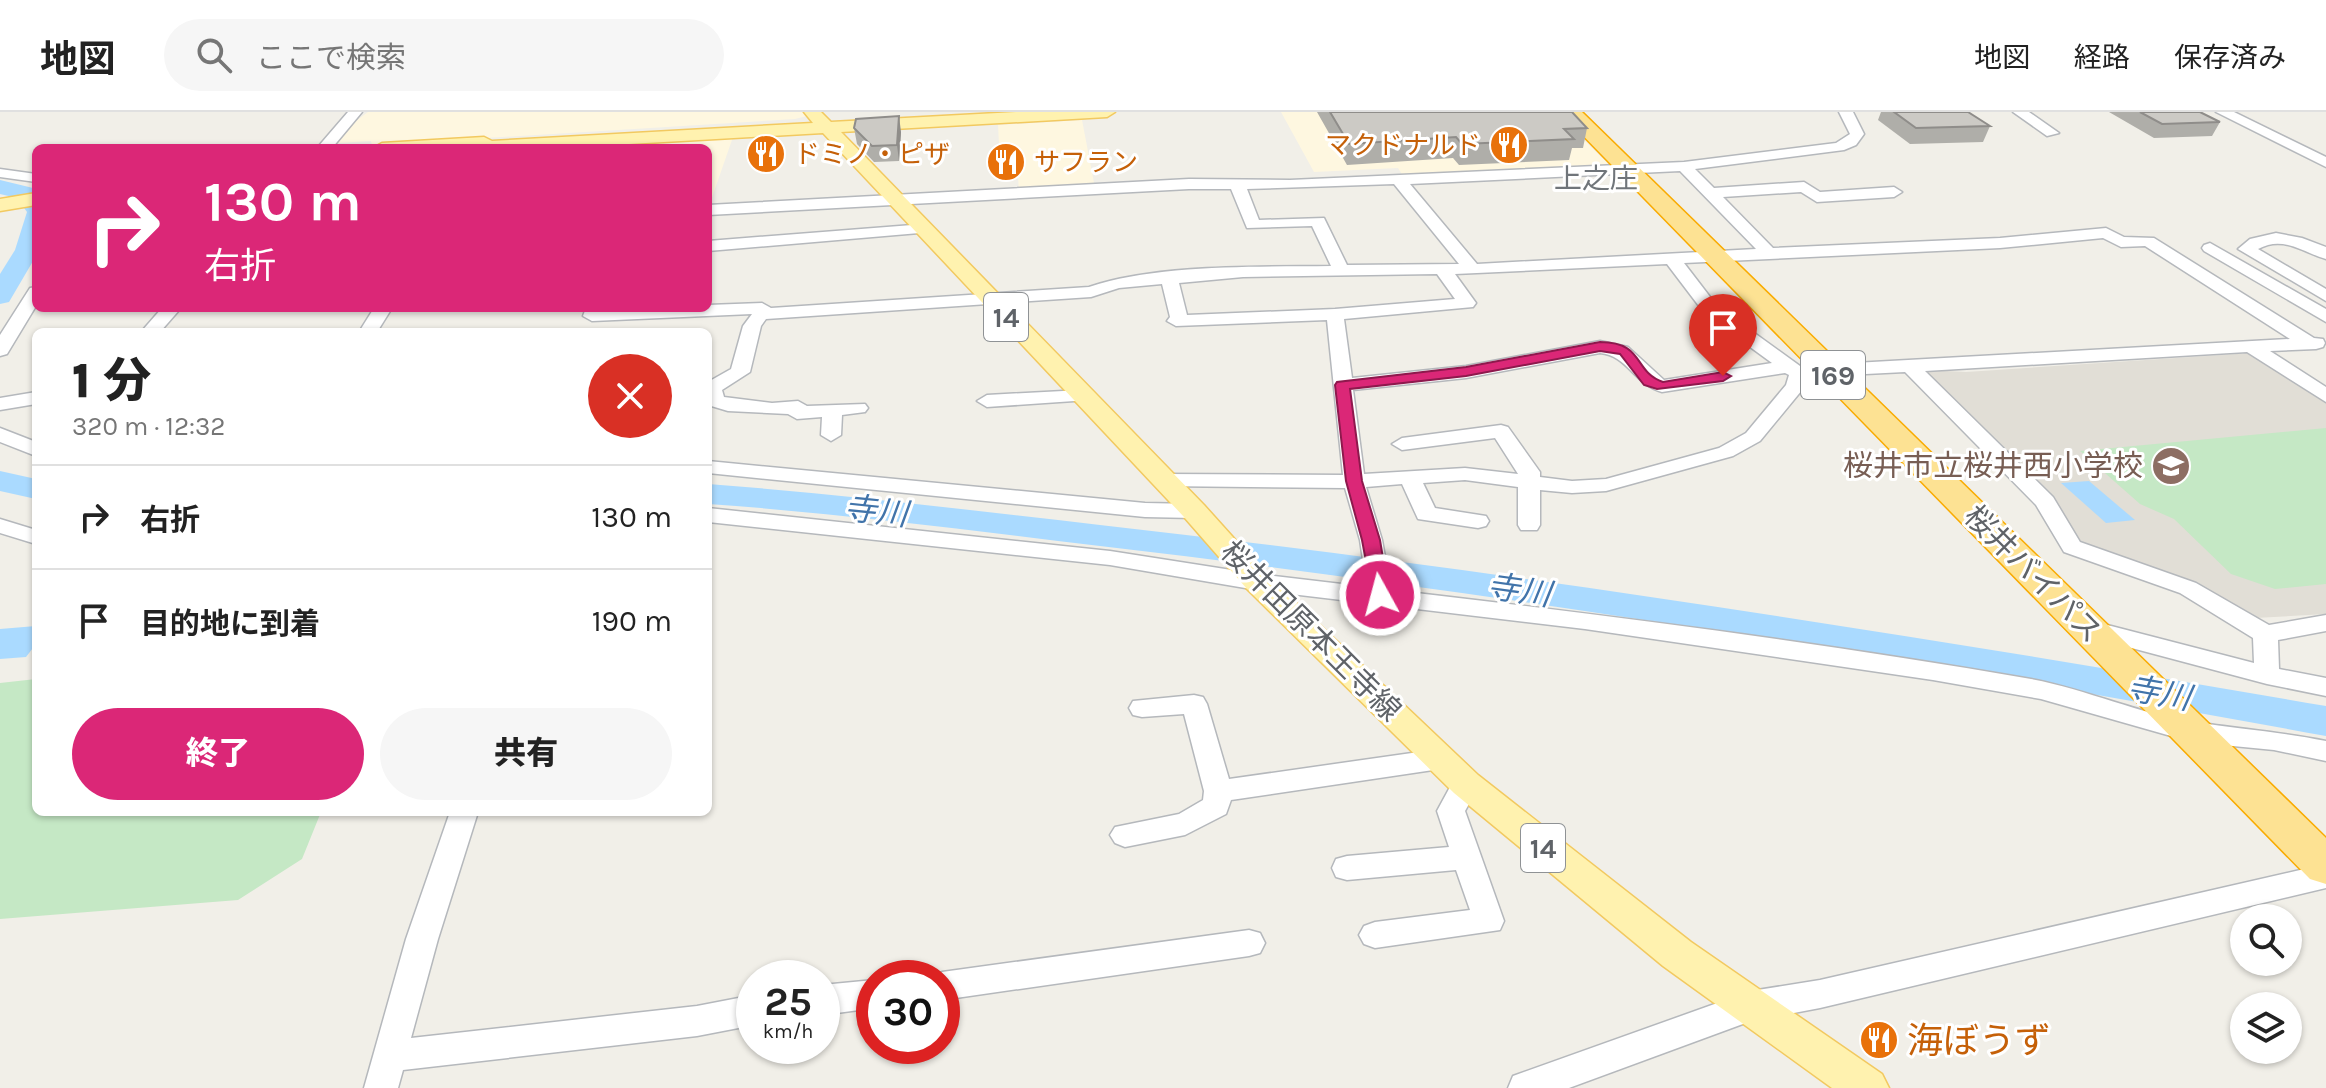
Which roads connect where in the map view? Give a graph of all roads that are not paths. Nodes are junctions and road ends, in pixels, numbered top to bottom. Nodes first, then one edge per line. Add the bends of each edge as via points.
1 (355, 112) edge
2 (1013, 112) edge
3 (1107, 112) edge
4 (1570, 112) edge
5 (1846, 112) edge
6 (2046, 112) edge
7 (2223, 112) edge
8 (2014, 115) edge
9 (820, 121) edge
10 (2028, 132) dead end
11 (327, 144) edge
12 (447, 144) edge
13 (518, 144) edge
14 (2326, 163) edge
15 (1684, 166) junction
16 (1627, 168) junction
17 (0, 173) edge
18 (32, 177) edge
19 (1397, 178) junction
20 (1237, 184) junction
21 (1894, 192) dead end
22 (1708, 193) junction
23 (898, 201) junction
24 (32, 203) edge
25 (0, 208) edge
26 (712, 210) edge
27 (925, 229) junction
28 (712, 246) edge
29 (2210, 248) dead end
30 (1769, 253) junction
31 (2326, 254) edge
32 (1714, 255) junction
33 (1671, 258) junction
34 (1341, 270) junction
35 (1443, 270) junction
36 (1473, 270) junction
37 (1170, 280) junction
38 (2326, 296) edge
39 (32, 298) edge
40 (989, 299) junction
41 (712, 311) edge
42 (168, 312) edge
43 (594, 312) edge
44 (686, 312) joint
45 (761, 314) junction
46 (1335, 314) junction
47 (2326, 317) edge
48 (154, 328) edge
49 (681, 328) edge
50 (2318, 343) edge
51 (2253, 348) junction
52 (0, 350) edge
53 (1908, 364) junction
54 (1792, 369) junction
55 (1828, 370) junction
56 (1342, 385) junction
57 (1082, 396) junction
58 (2326, 396) edge
59 (712, 398) edge
60 (32, 399) edge
61 (712, 399) edge
62 (987, 401) dead end
63 (0, 404) edge
64 (858, 408) dead end
65 (832, 410) junction
66 (0, 434) edge
67 (831, 435) dead end
68 (1402, 444) dead end
69 (32, 448) edge
70 (712, 467) edge
71 (1409, 476) junction
72 (1161, 480) junction
73 (1354, 481) junction
74 (1530, 482) junction
75 (712, 515) edge
76 (1198, 515) junction
77 (1478, 521) dead end
78 (1529, 525) dead end
79 (0, 526) edge
80 (32, 536) edge
81 (1253, 577) junction
82 (1379, 587) junction
83 (2326, 623) edge
84 (2092, 632) junction
85 (2265, 634) junction
86 (2267, 675) junction
87 (2326, 687) edge
88 (1142, 708) dead end
89 (2187, 727) junction
90 (2326, 751) edge
91 (1440, 759) junction
92 (1466, 784) junction
93 (1218, 791) junction
94 (463, 816) edge
95 (1125, 835) dead end
96 (1467, 857) junction
97 (2326, 866) edge
98 (1347, 868) dead end
99 (2326, 876) edge
100 (1375, 935) dead end
101 (1249, 943) dead end
102 (960, 983) edge
103 (1751, 1006) junction
104 (736, 1013) edge
105 (391, 1056) junction
106 (381, 1088) edge
107 (1525, 1088) edge
108 (1867, 1088) edge

1 - 11 street
2 - 9 main road
3 - 9 main road
4 - 16 highway, 桜井バイパス / 169
5 - 15 street via 1857,134 1839,147
6 - 8 street via 2056,126
7 - 14 street
8 - 10 street
9 - 12 main road
9 - 13 main road
9 - 23 main road, 桜井田原本王寺線 / 14
15 - 16 street
15 - 22 street
16 - 19 street
16 - 32 highway, 桜井バイパス / 169
17 - 18 street
19 - 20 street
19 - 36 street
20 - 23 street
20 - 34 street via 1253,225 1318,221
21 - 22 street via 1817,197 1804,187
22 - 30 street
23 - 26 street
23 - 27 main road, 桜井田原本王寺線 / 14
24 - 25 main road
27 - 28 street
27 - 40 main road, 桜井田原本王寺線 / 14
29 - 47 street
30 - 32 street
30 - 50 street via 2106,233 2121,242 2148,241
31 - 38 street via 2298,238 2258,240 2246,249
32 - 33 street
32 - 55 highway, 桜井バイパス / 169
33 - 36 street
33 - 54 street via 1711,310
34 - 35 street
34 - 37 street
35 - 36 street
35 - 46 street via 1467,303
37 - 40 street
37 - 46 street via 1176,321
39 - 52 street
40 - 45 street
40 - 57 main road, 桜井田原本王寺線 / 14
41 - 45 street via 762,308
42 - 48 street
43 - 44 street via 592,316
44 - 49 street
45 - 59 street via 752,326 740,372
46 - 56 street
50 - 51 street
51 - 53 street
51 - 58 street
53 - 55 street
53 - 85 street via 2045,502 2072,547 2188,588
54 - 55 street
54 - 56 street via 1662,386 1649,382 1615,346 1466,372
54 - 74 street via 1795,386 1753,437 1726,452 1606,485
55 - 84 highway, 桜井バイパス / 169
56 - 73 street
57 - 62 street
57 - 72 main road, 桜井田原本王寺線 / 14
60 - 63 street
61 - 65 street via 772,409 798,407 797,413
64 - 65 street
65 - 67 street
66 - 69 street
68 - 74 street via 1501,431 1529,472
70 - 76 street
71 - 73 street
71 - 74 street via 1465,474
71 - 77 street via 1426,514
72 - 73 street
72 - 76 main road, 桜井田原本王寺線 / 14
73 - 82 street
74 - 78 street
75 - 81 street
76 - 81 main road, 桜井田原本王寺線 / 14
79 - 80 street
81 - 82 street
81 - 91 main road, 桜井田原本王寺線 / 14
82 - 89 street via 1933,671 2041,690
83 - 85 street
84 - 86 street
84 - 89 highway, 桜井バイパス / 169
85 - 86 street
86 - 87 street
88 - 93 street via 1194,704
89 - 90 street
89 - 97 highway, 桜井バイパス / 169
91 - 92 main road, 桜井田原本王寺線 / 14
91 - 93 street
92 - 96 street via 1451,811
92 - 103 main road, 桜井田原本王寺線 / 14 via 1677,954
93 - 95 street via 1216,806 1185,824
94 - 105 street
96 - 98 street
96 - 100 street via 1489,921
99 - 103 street
101 - 102 street
103 - 107 street
103 - 108 main road, 桜井田原本王寺線 / 14
104 - 105 street
105 - 106 street

